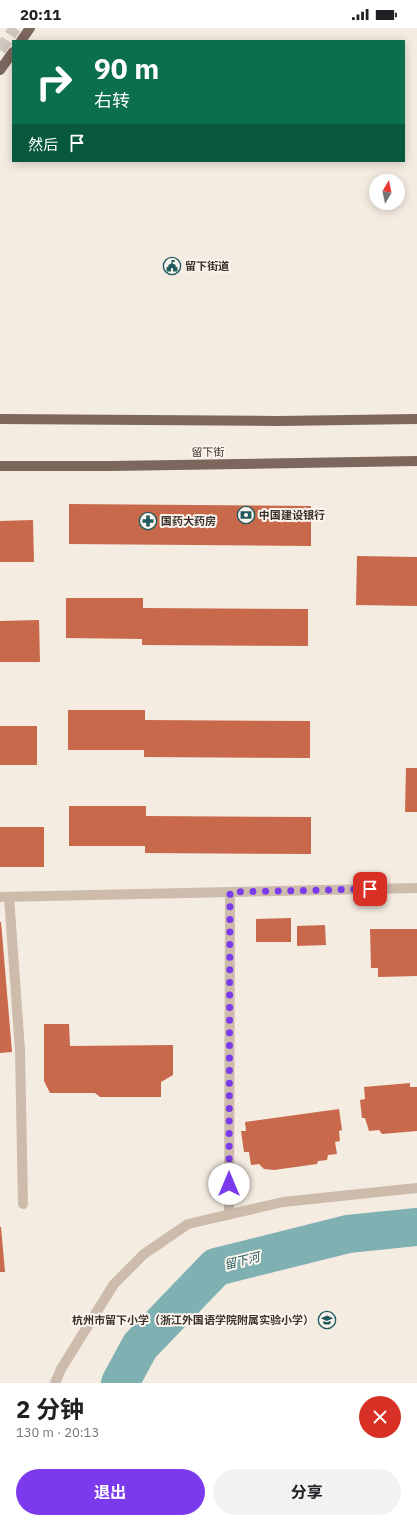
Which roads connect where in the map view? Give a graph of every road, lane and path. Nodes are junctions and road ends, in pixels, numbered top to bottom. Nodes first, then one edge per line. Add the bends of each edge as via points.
1 (30, 28) edge
2 (22, 40) edge
3 (12, 53) edge
4 (0, 70) edge
5 (0, 419) edge
6 (417, 419) edge
7 (417, 461) edge
8 (0, 466) edge
9 (417, 888) edge
10 (230, 892) junction
11 (4, 897) edge
12 (417, 1188) edge
13 (23, 1204) dead end
14 (229, 1215) junction
15 (55, 1383) edge

1 - 2 main road
3 - 4 main road
5 - 6 main road
7 - 8 main road, 留下街
9 - 10 street
10 - 11 street
10 - 14 street
11 - 13 street via 20,1050
12 - 14 street via 283,1202
14 - 15 street via 188,1224 144,1254 114,1284 61,1369

